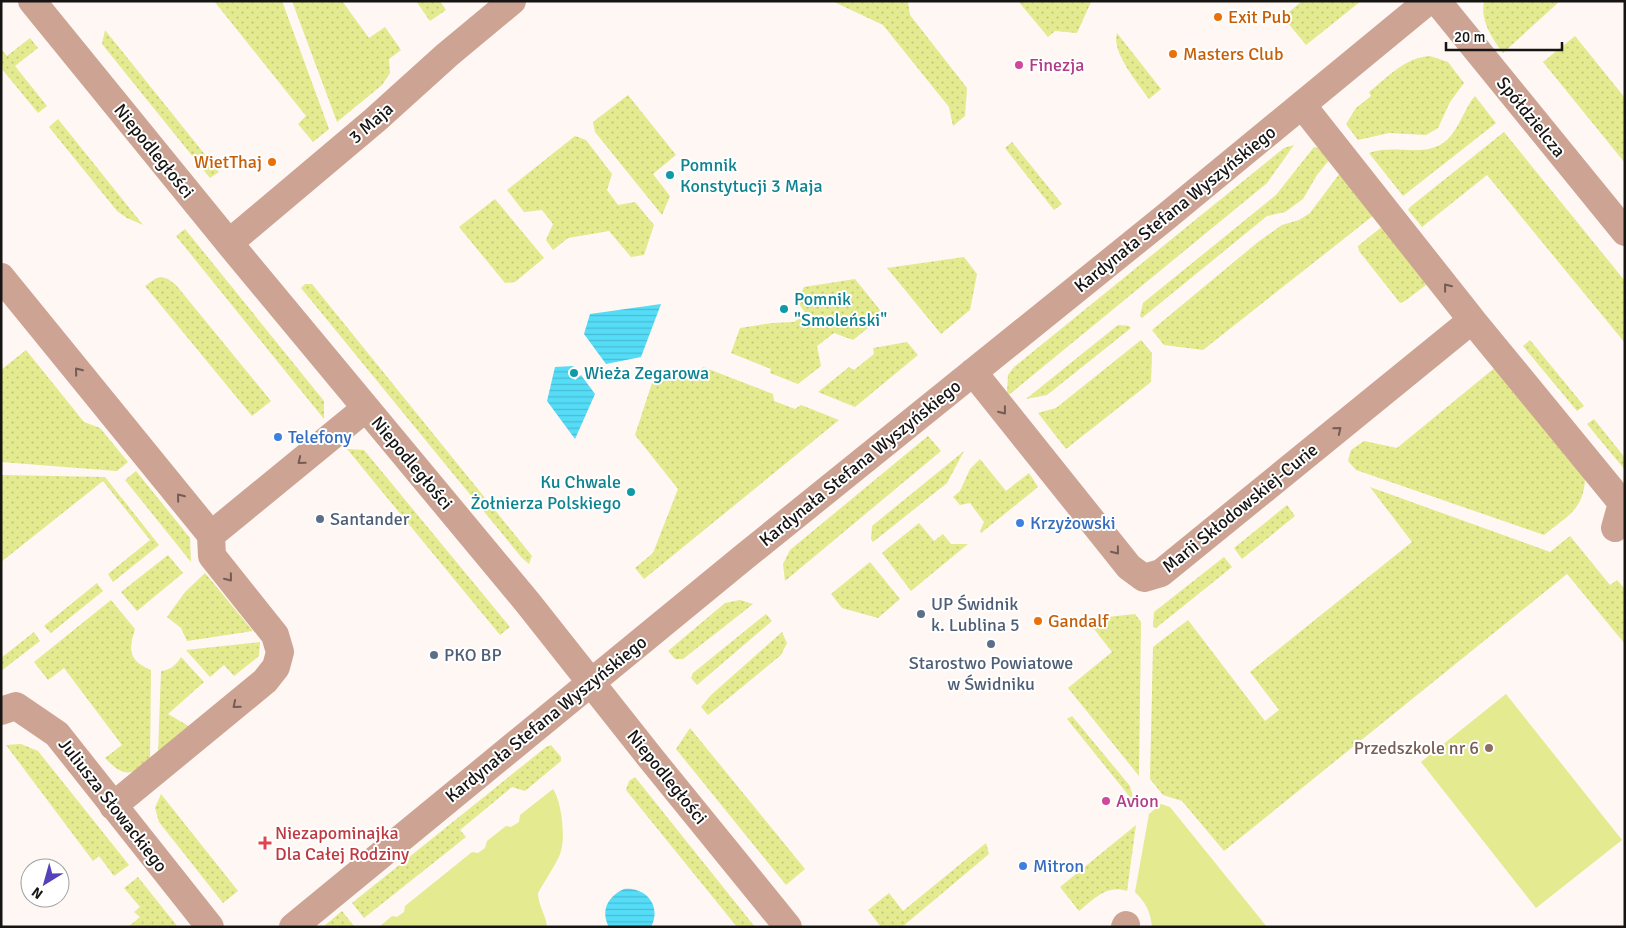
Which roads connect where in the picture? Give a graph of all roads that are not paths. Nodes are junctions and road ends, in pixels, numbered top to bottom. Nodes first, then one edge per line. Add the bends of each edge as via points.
1 (32, 1) edge
2 (512, 1) edge
3 (1428, 1) edge
4 (1437, 1) edge
5 (1302, 105) junction
6 (1625, 232) edge
7 (229, 243) junction
8 (1, 277) edge
9 (1472, 320) junction
10 (973, 372) junction
11 (366, 408) junction
12 (1615, 528) dead end
13 (211, 535) junction
14 (591, 682) junction
15 (1, 711) edge
16 (113, 806) junction
17 (210, 927) edge
18 (293, 927) edge
19 (788, 927) edge

1 - 7 street, Niepodległości
2 - 7 street, 3 Maja
3 - 5 street, Kardynała Stefana Wyszyńskiego
4 - 6 street, Spółdzielcza
9 -> 5 street
5 - 10 street, Kardynała Stefana Wyszyńskiego
7 - 11 street, Niepodległości
13 -> 8 street
10 -> 9 street, Marii Skłodowskiej-Curie via 1129,567 1144,578 1161,573
9 - 12 street via 1622,503
10 - 14 street, Kardynała Stefana Wyszyńskiego
11 -> 13 street
11 - 14 street, Niepodległości
13 -> 16 street via 212,556 275,635 280,652 276,667 264,681
14 - 18 street, Kardynała Stefana Wyszyńskiego
14 - 19 street, Niepodległości
15 - 16 street, Juliusza Słowackiego via 16,706 57,734
16 - 17 street, Juliusza Słowackiego

